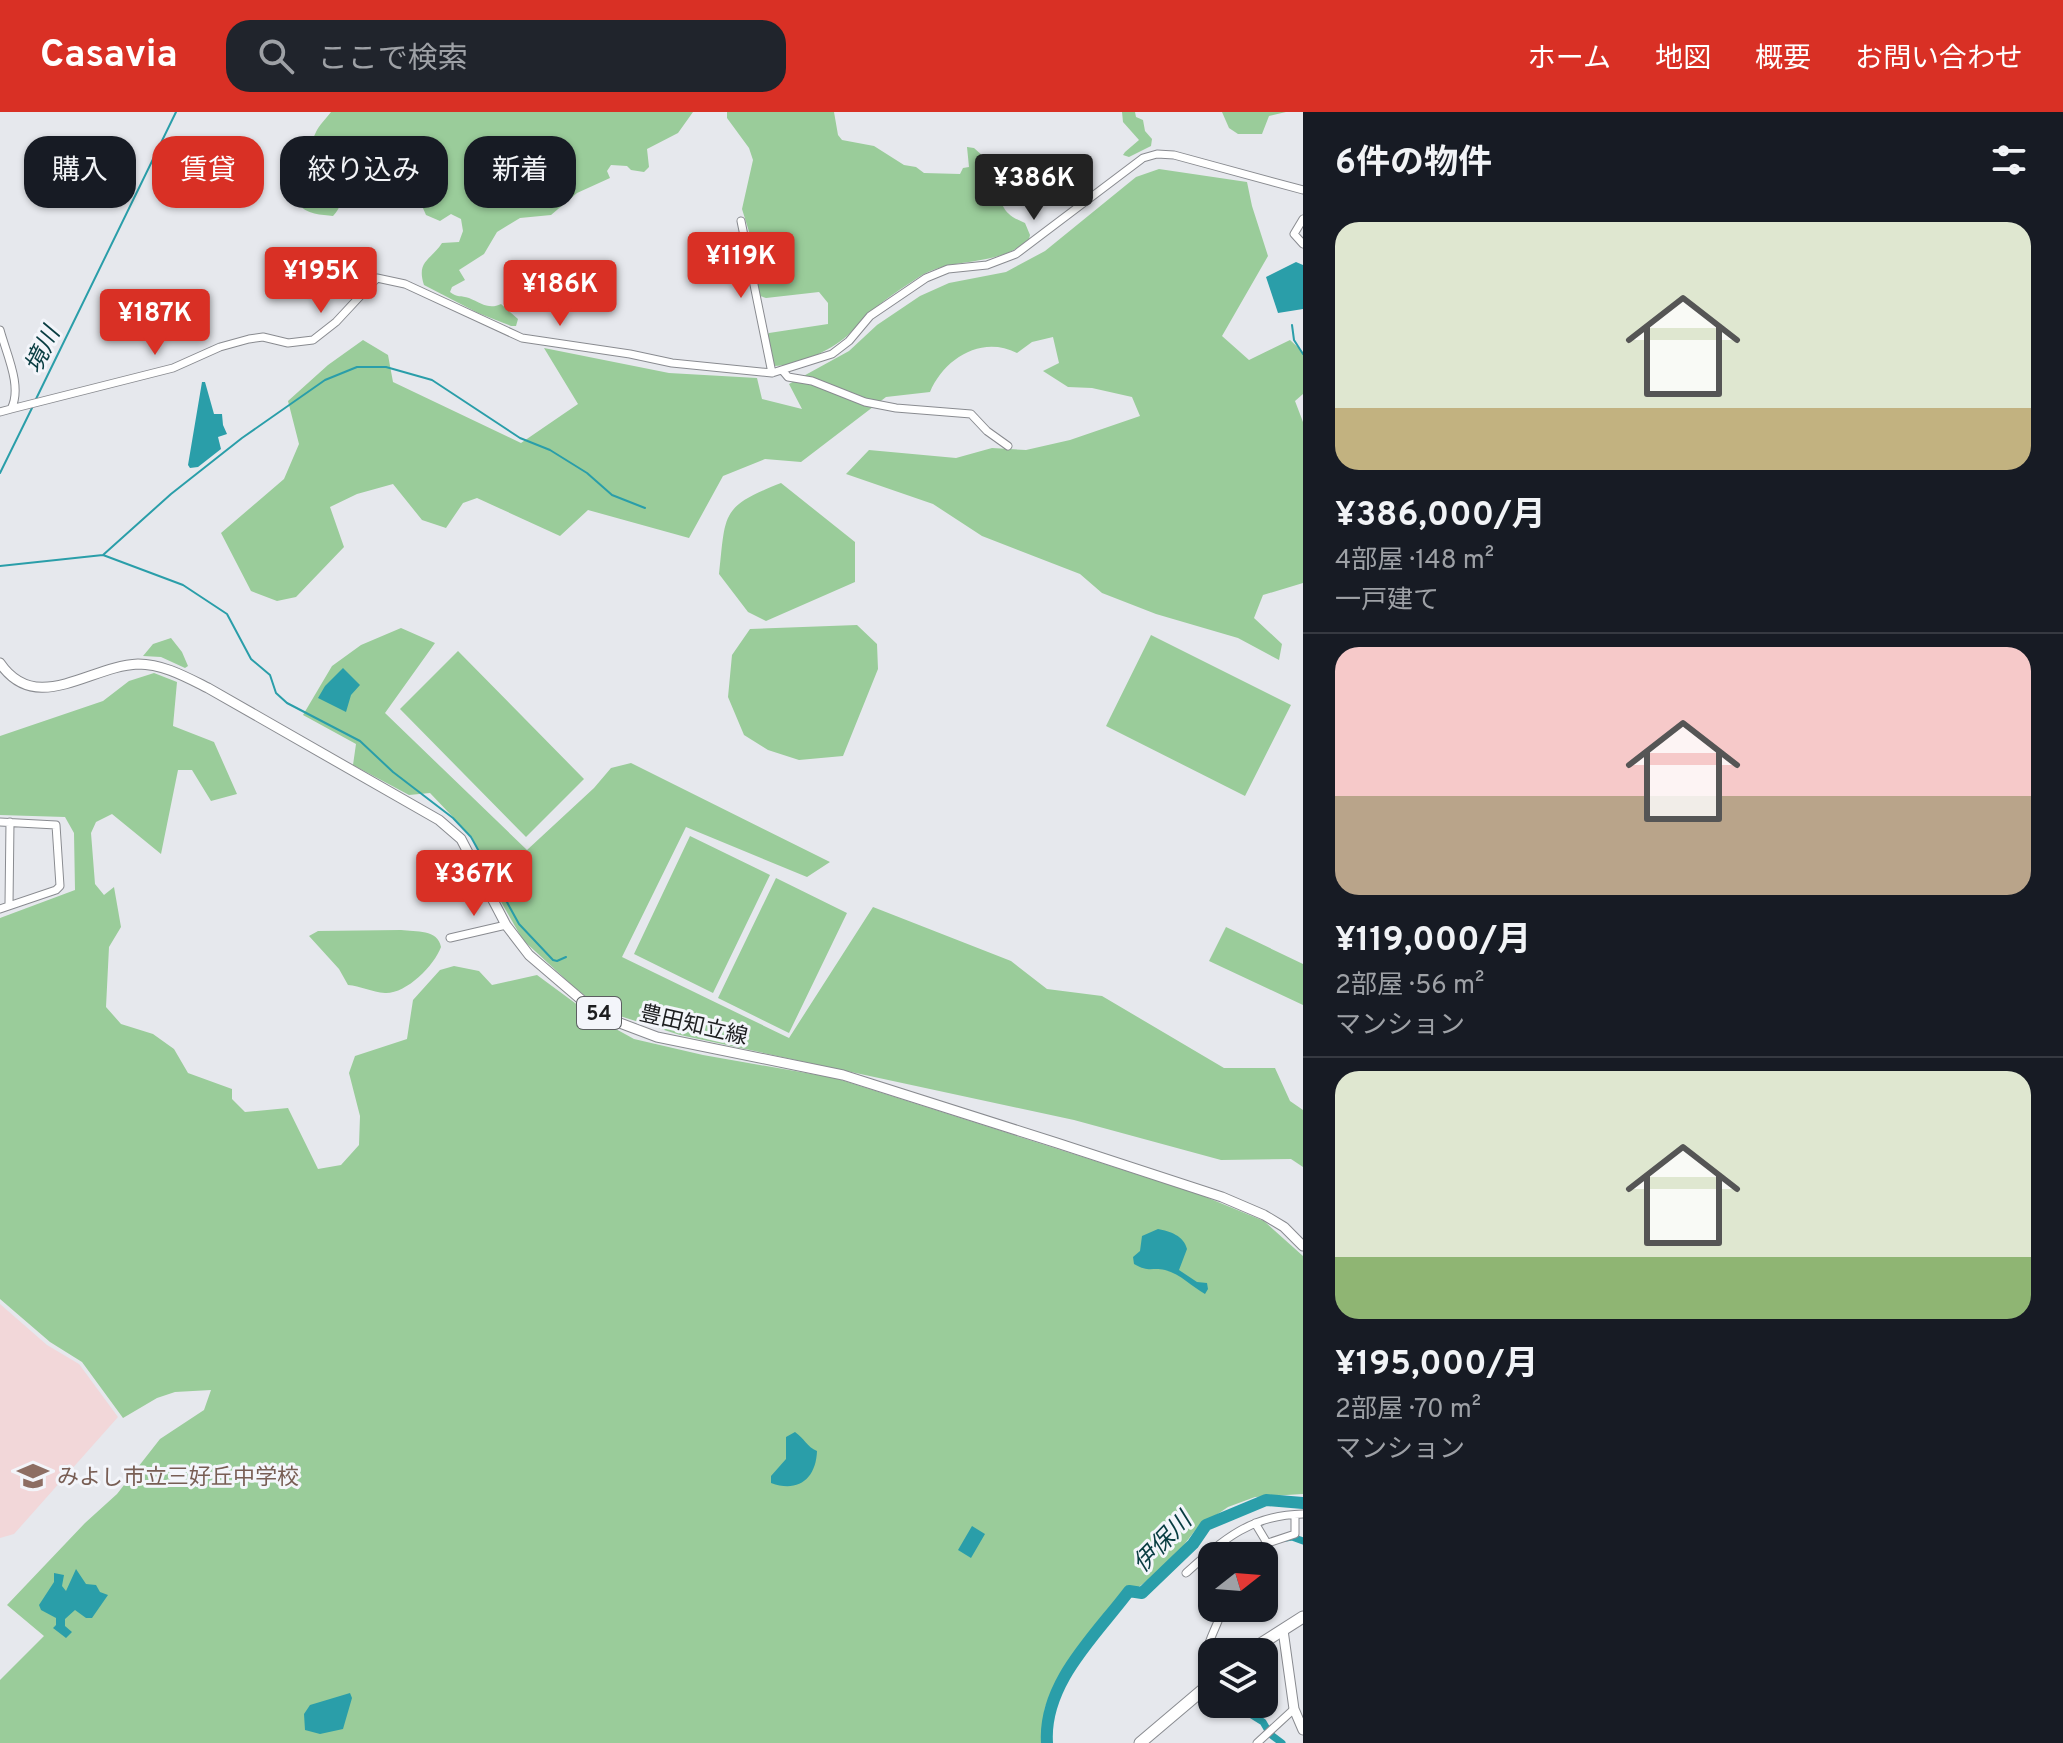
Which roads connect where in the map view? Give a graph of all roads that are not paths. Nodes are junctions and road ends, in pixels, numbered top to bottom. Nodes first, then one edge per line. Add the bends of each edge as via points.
1 (1303, 190) edge
2 (1303, 219) edge
3 (741, 221) dead end
4 (1303, 244) edge
5 (0, 330) edge
6 (783, 371) junction
7 (772, 373) junction
8 (11, 409) junction
9 (0, 412) edge
10 (1008, 446) dead end
11 (0, 663) edge
12 (0, 822) edge
13 (10, 822) junction
14 (4, 879) edge
15 (9, 904) junction
16 (0, 909) edge
17 (506, 925) junction
18 (450, 938) dead end
19 (1303, 1246) edge
20 (1299, 1514) edge
21 (1255, 1523) junction
22 (1266, 1542) edge
23 (1270, 1542) edge
24 (1186, 1573) dead end
25 (1303, 1617) edge
26 (1283, 1630) junction
27 (1270, 1638) edge
28 (1198, 1694) edge
29 (1297, 1712) edge
30 (1303, 1730) edge
31 (1140, 1743) edge
32 (1257, 1743) edge

1 - 6 street via 1174,155 1143,158 1016,254 926,278 870,316 832,354
2 - 4 street via 1294,234
3 - 7 street
5 - 8 street via 16,389
6 - 7 street
6 - 10 street via 865,402 971,414
7 - 8 street via 522,338 405,284 377,278 313,340 249,339 173,368
8 - 9 street
11 - 17 main road, 豊田知立線 / 54 via 15,679 34,687 51,688 136,664 160,667 208,688 451,828
12 - 13 street
13 - 14 street
13 - 15 street via 56,825 60,886
14 - 15 street
15 - 16 street
17 - 18 street
17 - 19 main road, 豊田知立線 / 54 via 556,980 591,1008 631,1028 843,1075 928,1101 1222,1197 1284,1227
20 - 21 street
20 - 23 street via 1295,1534
21 - 22 street
21 - 24 street via 1225,1538
25 - 26 highway
26 - 27 highway
26 - 29 main road
28 - 31 highway
29 - 30 main road
29 - 32 street

